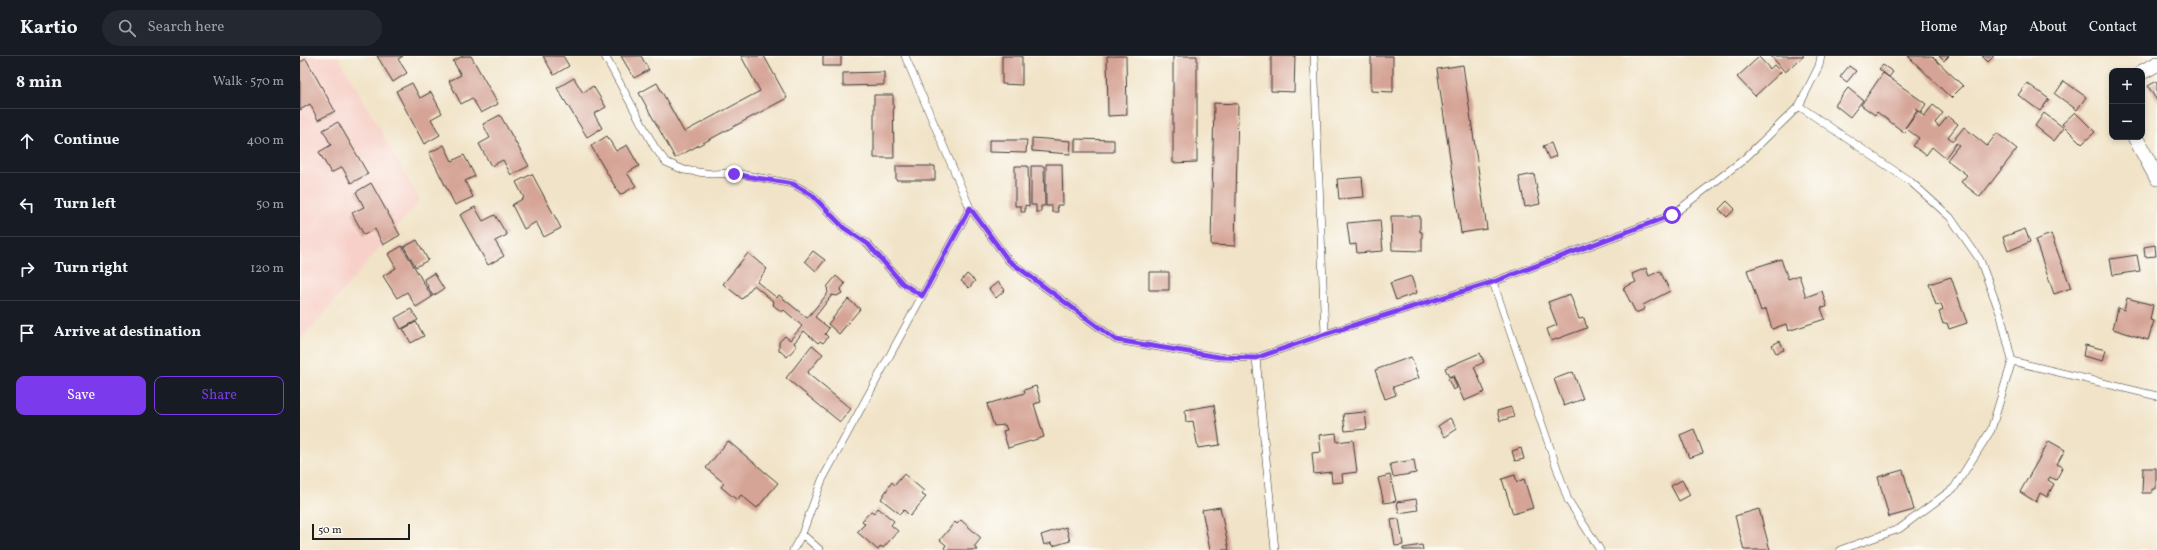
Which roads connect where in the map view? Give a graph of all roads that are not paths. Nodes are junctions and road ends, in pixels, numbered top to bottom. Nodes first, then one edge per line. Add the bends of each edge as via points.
1 (605, 56) edge
2 (905, 56) edge
3 (1314, 56) edge
4 (1821, 56) edge
5 (2157, 64) edge
6 (2145, 70) edge
7 (1799, 106) junction
8 (2137, 140) edge
9 (2157, 178) edge
10 (970, 208) junction
11 (1493, 282) junction
12 (922, 296) junction
13 (1325, 334) junction
14 (1256, 358) junction
15 (2012, 361) junction
16 (2157, 396) edge
17 (802, 534) junction
18 (793, 550) edge
19 (820, 550) edge
20 (1275, 550) edge
21 (1600, 550) edge
22 (1840, 550) edge

1 - 12 lane via 655,148 666,162 684,170 734,174 793,184 812,195 844,228 868,244 902,283
2 - 10 lane
3 - 13 lane
4 - 7 lane via 1819,66
5 - 6 street
7 - 11 lane via 1743,160 1672,215
7 - 15 lane via 1911,182 1950,217 1980,260 2001,316
8 - 9 street
10 - 12 lane
10 - 14 lane via 1008,260 1116,340 1219,357
11 - 13 lane
11 - 21 lane via 1568,500
12 - 17 lane via 822,480
13 - 14 lane
14 - 20 lane
15 - 16 lane
15 - 22 lane via 1991,430 1954,488 1899,529
17 - 18 lane
17 - 19 lane

